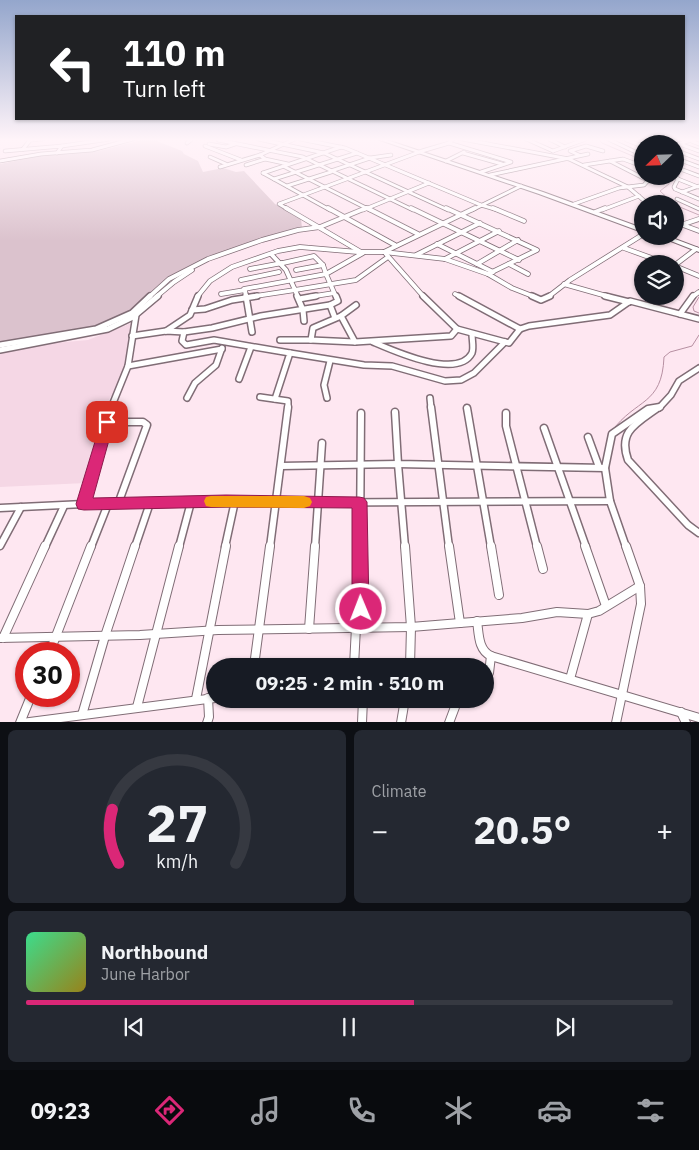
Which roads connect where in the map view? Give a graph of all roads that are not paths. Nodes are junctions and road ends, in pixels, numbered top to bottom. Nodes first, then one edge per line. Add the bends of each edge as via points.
1 (264, 173) edge
2 (294, 173) edge
3 (297, 173) edge
4 (329, 173) edge
5 (332, 173) edge
6 (362, 173) edge
7 (370, 173) edge
8 (405, 173) edge
9 (483, 173) edge
10 (504, 173) edge
11 (597, 173) edge
12 (490, 176) junction
13 (274, 179) junction
14 (309, 179) junction
15 (345, 179) junction
16 (684, 180) edge
17 (429, 183) junction
18 (644, 185) edge
19 (674, 185) edge
20 (287, 186) junction
21 (323, 186) junction
22 (521, 186) junction
23 (698, 186) edge
24 (628, 187) junction
25 (410, 191) junction
26 (682, 192) junction
27 (302, 194) junction
28 (638, 195) edge
29 (634, 198) edge
30 (699, 199) edge
31 (389, 200) junction
32 (684, 202) edge
33 (574, 204) junction
34 (481, 205) junction
35 (699, 208) edge
36 (367, 209) junction
37 (595, 212) junction
38 (462, 214) junction
39 (345, 218) junction
40 (699, 219) edge
41 (524, 221) dead end
42 (480, 223) junction
43 (684, 223) edge
44 (441, 224) junction
45 (634, 227) edge
46 (684, 227) edge
47 (320, 228) junction
48 (499, 231) junction
49 (699, 231) edge
50 (460, 233) junction
51 (418, 234) junction
52 (518, 240) junction
53 (634, 241) edge
54 (479, 242) junction
55 (437, 244) junction
56 (684, 244) edge
57 (396, 245) junction
58 (624, 248) junction
59 (697, 248) edge
60 (499, 251) junction
61 (364, 252) junction
62 (384, 252) junction
63 (456, 253) junction
64 (271, 254) junction
65 (415, 255) junction
66 (643, 255) edge
67 (388, 257) junction
68 (445, 259) junction
69 (684, 259) edge
70 (519, 260) junction
71 (246, 263) junction
72 (283, 263) junction
73 (477, 264) junction
74 (509, 264) junction
75 (323, 265) junction
76 (250, 269) junction
77 (296, 270) dead end
78 (684, 270) edge
79 (279, 272) dead end
80 (490, 273) junction
81 (326, 274) junction
82 (528, 274) dead end
83 (699, 276) edge
84 (255, 277) junction
85 (241, 280) dead end
86 (292, 280) junction
87 (564, 284) junction
88 (330, 285) junction
89 (244, 289) junction
90 (295, 290) junction
91 (699, 292) edge
92 (334, 293) junction
93 (221, 294) dead end
94 (455, 294) dead end
95 (246, 298) junction
96 (299, 299) junction
97 (629, 302) junction
98 (330, 305) junction
99 (356, 305) dead end
100 (192, 310) junction
101 (303, 310) junction
102 (134, 314) junction
103 (680, 314) junction
104 (341, 316) junction
105 (334, 318) junction
106 (699, 318) edge
107 (249, 319) junction
108 (304, 321) dead end
109 (458, 329) junction
110 (520, 329) junction
111 (166, 331) junction
112 (184, 332) junction
113 (252, 332) dead end
114 (472, 334) junction
115 (132, 336) junction
116 (280, 340) dead end
117 (311, 340) junction
118 (370, 341) junction
119 (224, 342) junction
120 (355, 342) junction
121 (504, 342) junction
122 (0, 345) edge
123 (251, 347) junction
124 (222, 349) junction
125 (0, 350) edge
126 (290, 353) junction
127 (330, 361) junction
128 (128, 366) junction
129 (699, 368) edge
130 (239, 378) dead end
131 (260, 397) dead end
132 (187, 398) dead end
133 (327, 398) dead end
134 (430, 398) dead end
135 (275, 399) junction
136 (467, 408) dead end
137 (659, 408) junction
138 (395, 412) dead end
139 (506, 412) dead end
140 (361, 413) dead end
141 (107, 422) junction
142 (544, 428) dead end
143 (588, 437) dead end
144 (322, 444) dead end
145 (398, 464) junction
146 (437, 465) junction
147 (281, 466) junction
148 (320, 466) junction
149 (360, 466) junction
150 (477, 466) junction
151 (516, 467) junction
152 (557, 467) junction
153 (602, 468) junction
154 (235, 501) junction
155 (525, 501) junction
156 (569, 501) junction
157 (610, 501) junction
158 (191, 502) junction
159 (276, 502) junction
160 (317, 502) junction
161 (359, 502) junction
162 (443, 502) junction
163 (483, 502) junction
164 (150, 503) junction
165 (401, 503) junction
166 (84, 504) junction
167 (108, 504) junction
168 (118, 504) junction
169 (64, 506) junction
170 (22, 507) junction
171 (0, 508) edge
172 (699, 534) edge
173 (0, 546) edge
174 (543, 569) dead end
175 (640, 586) junction
176 (499, 595) dead end
177 (606, 606) junction
178 (588, 614) junction
179 (477, 621) junction
180 (460, 623) junction
181 (358, 627) junction
182 (411, 627) junction
183 (259, 629) junction
184 (309, 629) junction
185 (208, 630) junction
186 (156, 634) junction
187 (57, 636) junction
188 (105, 636) junction
189 (1, 638) edge
190 (54, 642) edge
191 (491, 656) joint
192 (255, 658) edge
193 (355, 658) edge
194 (411, 658) edge
195 (570, 679) junction
196 (622, 693) junction
197 (206, 698) edge
198 (196, 699) junction
199 (27, 707) edge
200 (137, 708) junction
201 (210, 708) edge
202 (363, 708) edge
203 (403, 708) edge
204 (454, 708) edge
205 (681, 712) junction
206 (82, 715) junction
207 (699, 718) edge
208 (21, 722) edge
209 (207, 722) edge
210 (362, 722) edge
211 (401, 722) edge
212 (449, 722) edge
213 (616, 722) edge
214 (686, 722) edge

1 - 13 street
2 - 13 street
3 - 14 street
4 - 14 street
5 - 15 street
6 - 15 street
7 - 25 street
8 - 17 street
9 - 12 main road
10 - 12 street
11 - 24 street
12 - 22 main road
13 - 20 street
14 - 20 street
14 - 21 street
15 - 21 street
15 - 31 street
16 - 23 street
17 - 25 street
17 - 34 street
18 - 24 street
19 - 26 street
20 - 27 street
21 - 27 street
21 - 36 street
22 - 33 main road
22 - 34 street
23 - 26 street
24 - 28 street
24 - 33 street
25 - 31 street
25 - 38 street
26 - 30 street
27 - 39 street
27 - 47 street via 279,204
29 - 37 street
31 - 36 street
31 - 44 street
32 - 35 street
33 - 37 main road
34 - 38 street
34 - 41 street
36 - 39 street
36 - 51 street
37 - 45 main road
38 - 42 street
38 - 44 street
39 - 47 street
39 - 57 street
40 - 43 street
42 - 48 street
42 - 50 street
44 - 50 street
44 - 51 street
46 - 49 street
47 - 61 street
47 - 102 street via 306,229 232,252 188,272 173,281 155,301
48 - 52 street
48 - 54 street
50 - 54 street
50 - 55 street
51 - 57 street
52 - 60 street
52 - 70 street via 538,250
53 - 58 street
54 - 60 street
54 - 63 street
55 - 63 street
55 - 65 street
56 - 59 main road
57 - 62 street
58 - 66 street
58 - 87 street
59 - 69 street
60 - 70 street
60 - 73 street
61 - 62 street
61 - 64 street via 300,247
61 - 81 street
62 - 65 street
62 - 67 street
63 - 68 street
63 - 73 street
64 - 71 street
64 - 72 street
65 - 68 street
67 - 88 street via 356,280
67 - 109 street
68 - 80 street
70 - 74 street
71 - 76 street
71 - 100 street via 220,273 210,281
72 - 75 street via 314,256
72 - 76 street
72 - 86 street
73 - 80 street
74 - 80 street
74 - 82 street
75 - 77 street
75 - 81 street
76 - 84 street
78 - 83 street
79 - 84 street
80 - 87 street via 512,288 541,300
81 - 86 street
81 - 88 street
84 - 85 street
86 - 89 street
86 - 90 street
87 - 97 street
88 - 90 street
88 - 92 street
89 - 93 street
89 - 95 street
90 - 95 street
90 - 96 street
91 - 103 street
92 - 96 street
92 - 98 street via 338,302
94 - 110 street
95 - 100 street via 205,310
95 - 107 street
96 - 101 street
97 - 103 street
97 - 110 street via 610,315
98 - 101 street
98 - 105 street
99 - 104 street
100 - 111 street via 187,318
101 - 107 street
101 - 108 street
102 - 115 street
102 - 122 street via 87,332
102 - 125 street via 88,336
103 - 106 street
104 - 105 street
104 - 120 street
105 - 117 street via 313,328
107 - 112 street
107 - 113 street
109 - 114 street
109 - 118 street via 452,336
110 - 121 street via 509,343
111 - 112 street
111 - 115 street
112 - 119 street via 182,336 186,345 214,340
114 - 118 street via 473,356 462,364 448,365
114 - 121 street
115 - 128 street
116 - 117 street
117 - 120 street
118 - 120 street
119 - 123 street
119 - 124 street
121 - 127 street via 480,368 461,380 434,379 392,366
123 - 126 street
123 - 130 street
124 - 128 street
124 - 132 street via 216,365 191,385
126 - 127 street
126 - 135 street
127 - 133 street via 324,384
128 - 141 street
129 - 137 street via 679,381
131 - 135 street
134 - 146 street
135 - 147 street via 288,401
136 - 150 street
137 - 153 street via 648,409 612,434
137 - 172 street via 630,428 623,450 628,460 682,520
138 - 145 street
139 - 151 street via 506,426
140 - 149 street
141 - 166 street
141 - 168 street via 147,424
142 - 152 street
143 - 153 street
144 - 148 street
145 - 146 street
145 - 149 street
145 - 165 street
146 - 150 street
146 - 162 street
147 - 148 street
147 - 159 street
148 - 149 street
148 - 160 street
149 - 161 street
150 - 151 street
150 - 163 street
151 - 152 street
151 - 155 street
152 - 153 street
152 - 156 street
153 - 157 street
154 - 158 street
154 - 159 street
154 - 185 street
155 - 156 street
155 - 163 street
155 - 174 street
156 - 157 street
156 - 177 street
157 - 175 street
158 - 164 street
158 - 186 street
159 - 160 street
159 - 183 street
160 - 161 street
160 - 184 street
161 - 165 street
161 - 181 street
162 - 163 street
162 - 165 street
162 - 180 street
163 - 176 street
164 - 168 street
164 - 188 street
165 - 182 street
166 - 167 street
166 - 169 street
167 - 168 street
167 - 187 street
169 - 170 street
169 - 189 street
170 - 171 street
170 - 173 street
175 - 177 street
175 - 196 street via 641,604
177 - 178 street
178 - 179 street via 557,612
178 - 195 street
179 - 180 street
179 - 191 street via 480,642 485,653
180 - 182 street
181 - 182 street
181 - 184 street
181 - 193 street
182 - 194 street
183 - 184 street
183 - 185 street
183 - 192 street
185 - 186 street
185 - 198 street
186 - 188 street
186 - 200 street
187 - 188 street
187 - 189 street
187 - 190 street
188 - 206 street
191 - 195 street
195 - 196 street
196 - 205 street
196 - 213 street
197 - 198 street
198 - 200 street
199 - 208 street
200 - 206 street
201 - 209 street
202 - 210 street
203 - 211 street
204 - 212 street
205 - 207 street
205 - 214 street
206 - 208 street

